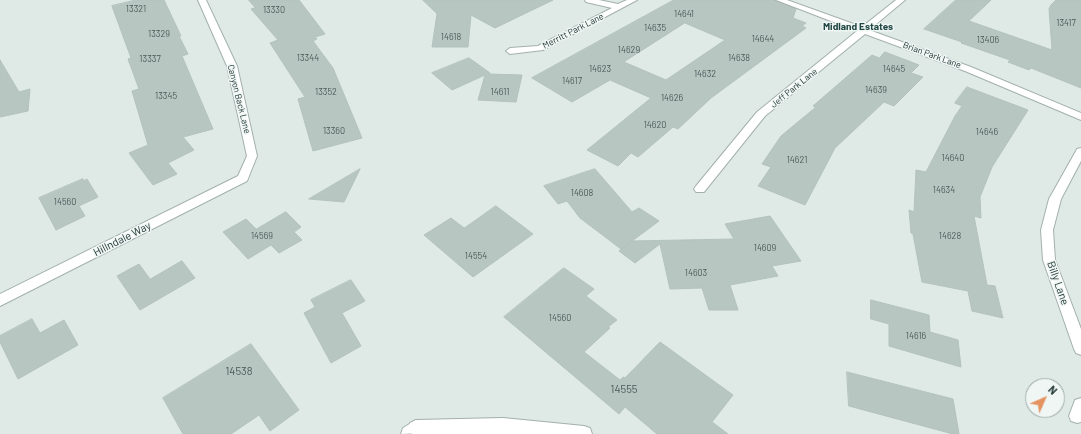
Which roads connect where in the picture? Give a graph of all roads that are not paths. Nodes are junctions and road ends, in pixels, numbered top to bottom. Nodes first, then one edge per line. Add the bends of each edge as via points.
1 (202, 0) edge
2 (589, 0) edge
3 (633, 0) edge
4 (780, 0) edge
5 (901, 0) edge
6 (619, 7) junction
7 (865, 31) junction
8 (510, 51) dead end
9 (1081, 117) edge
10 (1081, 151) edge
11 (243, 178) joint
12 (700, 189) dead end
13 (0, 300) edge
14 (1081, 349) edge
15 (413, 431) edge
16 (584, 434) edge

1 - 11 street, Canyon Back Lane via 232,66 252,156
2 - 6 street
3 - 6 street, Merritt Park Lane
4 - 7 street, Brian Park Lane
5 - 7 street, Jeff Park Lane
6 - 8 street, Merritt Park Lane via 540,48
7 - 9 street, Brian Park Lane via 968,69
7 - 12 street, Jeff Park Lane via 761,114
10 - 14 street, Billy Lane via 1054,199 1047,230 1049,260
11 - 13 street, Hillndale Way
15 - 16 street via 503,426

